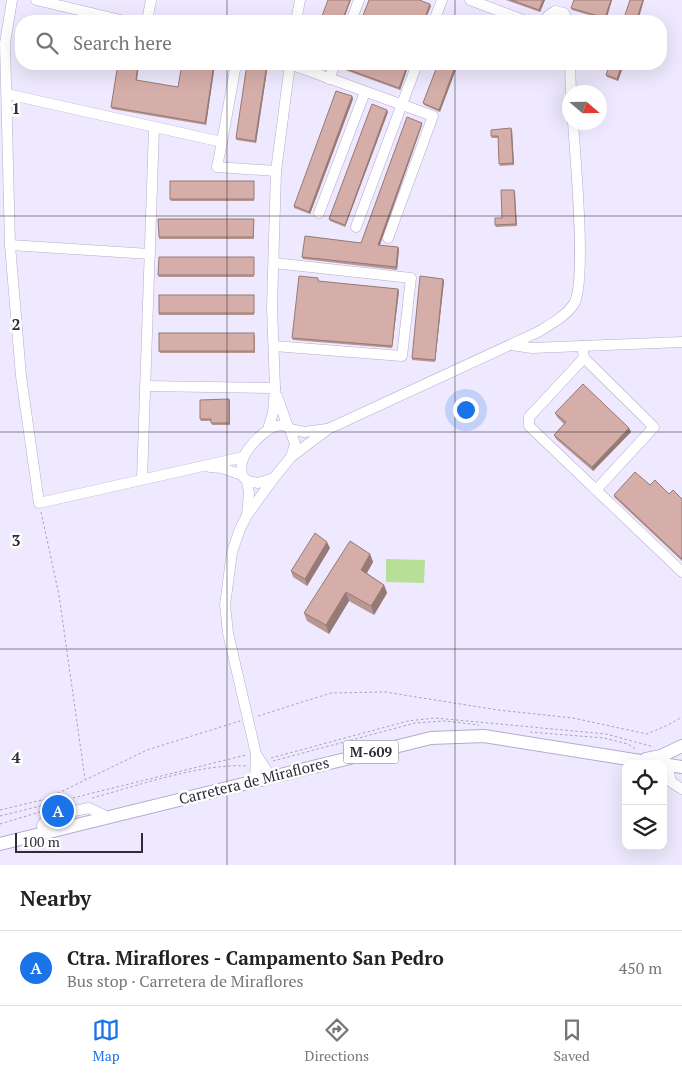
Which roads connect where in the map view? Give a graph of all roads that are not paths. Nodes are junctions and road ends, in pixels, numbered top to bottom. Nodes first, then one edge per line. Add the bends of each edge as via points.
1 (12, 0) edge
2 (36, 0) edge
3 (151, 0) edge
4 (300, 0) edge
5 (359, 0) edge
6 (442, 0) edge
7 (470, 0) edge
8 (562, 0) edge
9 (560, 11) junction
10 (100, 15) edge
11 (148, 15) edge
12 (297, 15) edge
13 (353, 15) edge
14 (436, 15) edge
15 (510, 15) edge
16 (549, 15) edge
17 (566, 15) edge
18 (235, 70) edge
19 (289, 70) edge
20 (306, 70) edge
21 (333, 70) edge
22 (415, 70) edge
23 (570, 70) edge
24 (329, 79) junction
25 (572, 85) edge
26 (366, 92) junction
27 (7, 94) junction
28 (401, 105) junction
29 (154, 129) junction
30 (573, 130) edge
31 (222, 142) junction
32 (276, 171) junction
33 (319, 213) dead end
34 (356, 227) dead end
35 (388, 238) dead end
36 (10, 245) junction
37 (150, 254) junction
38 (274, 263) junction
39 (682, 342) edge
40 (510, 344) junction
41 (274, 346) junction
42 (582, 346) junction
43 (584, 358) junction
44 (145, 386) junction
45 (275, 388) junction
46 (289, 428) junction
47 (268, 429) junction
48 (328, 429) junction
49 (291, 457) junction
50 (243, 458) junction
51 (199, 466) junction
52 (244, 478) junction
53 (274, 478) junction
54 (142, 479) junction
55 (596, 490) junction
56 (247, 515) junction
57 (682, 572) edge
58 (682, 746) edge
59 (256, 754) junction
60 (638, 760) joint
61 (667, 765) edge
62 (682, 767) edge
63 (667, 774) edge
64 (270, 776) junction
65 (255, 780) junction
66 (682, 789) edge
67 (0, 844) edge

1 - 27 street via 5,43
2 - 10 street
3 - 11 street
4 - 12 street
5 - 13 street
6 - 14 street
7 - 15 street
8 - 9 street
9 - 16 street
9 - 17 street
18 - 31 street
19 - 32 street
20 - 24 street
21 - 24 street
22 - 28 street
23 - 25 street
24 - 26 street
26 - 28 street
26 - 33 street
27 - 29 street
27 - 36 street
28 - 34 street
28 - 35 street via 434,116
29 - 31 street
29 - 37 street
30 - 40 street via 580,245 575,302 564,316
31 - 32 street via 217,167
32 - 38 street
36 - 37 street
36 - 54 street via 21,376 40,503
37 - 44 street
38 - 41 street
38 - 41 street via 411,278 402,356
39 - 42 street
40 - 42 street via 532,348
40 - 48 street
41 - 45 street
42 - 43 street
43 - 55 street via 528,417 529,426
43 - 55 street via 654,427
44 - 45 street
44 - 54 street
45 - 46 street
45 - 47 street
46 - 47 street via 278,425
46 - 48 street via 304,432
46 - 49 street via 295,444
47 - 50 street
48 - 49 street
49 - 53 street
50 - 51 street
50 - 52 street
51 - 52 street via 222,468
51 - 54 street
52 - 53 street via 258,483
52 - 56 street via 249,493
53 - 56 street
55 - 57 street
56 - 59 street via 232,552 225,605 228,633
58 - 60 main road via 661,756
59 - 64 street
59 - 65 street
60 - 64 main road, Carretera de Miraflores / M-609 via 484,736 457,736 431,738
61 - 62 main road, Carretera de Miraflores / M-609
63 - 66 street via 670,782
64 - 65 main road, Carretera de Miraflores / M-609
65 - 67 main road, Carretera de Miraflores / M-609

